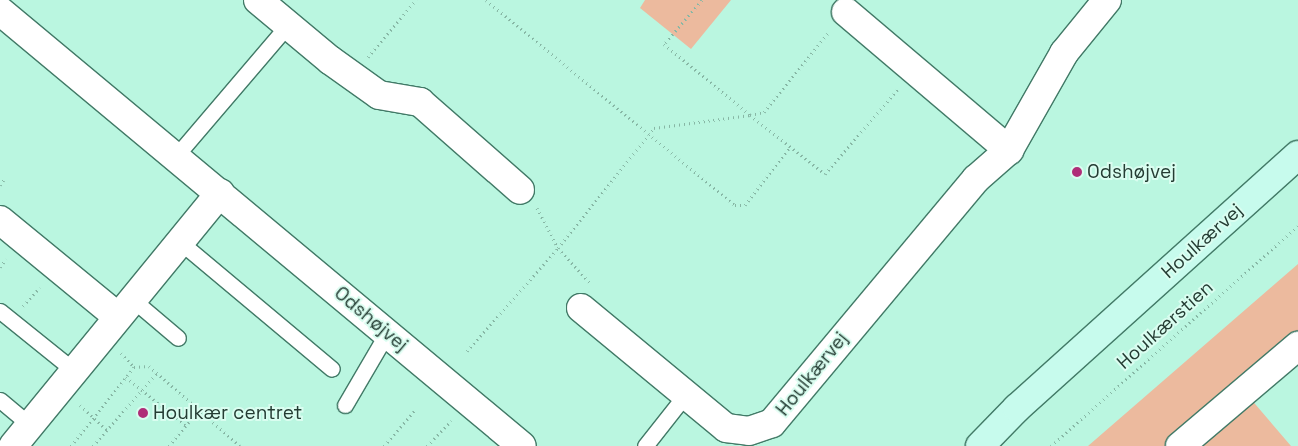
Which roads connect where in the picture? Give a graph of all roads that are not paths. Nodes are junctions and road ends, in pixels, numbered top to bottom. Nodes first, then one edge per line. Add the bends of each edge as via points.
1 (258, 0) edge
2 (1108, 0) edge
3 (0, 11) edge
4 (846, 12) road end
5 (288, 25) junction
6 (1009, 150) junction
7 (1298, 155) edge
8 (176, 156) junction
9 (520, 190) road end
10 (220, 193) junction
11 (0, 220) edge
12 (180, 241) junction
13 (587, 297) road end
14 (124, 307) junction
15 (6, 315) edge
16 (387, 333) junction
17 (178, 338) dead end
18 (1298, 346) edge
19 (332, 369) dead end
20 (69, 380) junction
21 (686, 394) junction
22 (0, 400) edge
23 (345, 406) dead end
24 (1017, 408) junction
25 (30, 424) junction
26 (13, 446) edge
27 (522, 446) edge
28 (644, 446) edge
29 (966, 446) edge
30 (980, 446) edge
31 (1180, 446) edge

1 - 5 street
2 - 6 street, Houlkærvej via 1064,54 1038,94
3 - 8 street, Odshøjvej
4 - 6 street
5 - 8 lane
5 - 9 street via 379,95 420,102
6 - 21 street, Houlkærvej via 976,179 772,424 749,431 726,428
7 - 24 street, Houlkærvej
8 - 10 street, Odshøjvej
10 - 12 street
10 - 16 street, Odshøjvej
11 - 14 street via 57,267
12 - 14 street
12 - 19 lane
13 - 21 street, Houlkærvej
14 - 17 lane
14 - 20 street
15 - 20 lane
16 - 23 lane
16 - 27 street, Odshøjvej
18 - 31 street
20 - 25 street
21 - 28 lane
22 - 25 lane
24 - 29 street, Houlkærvej
24 - 30 street, Houlkærvej
25 - 26 street

